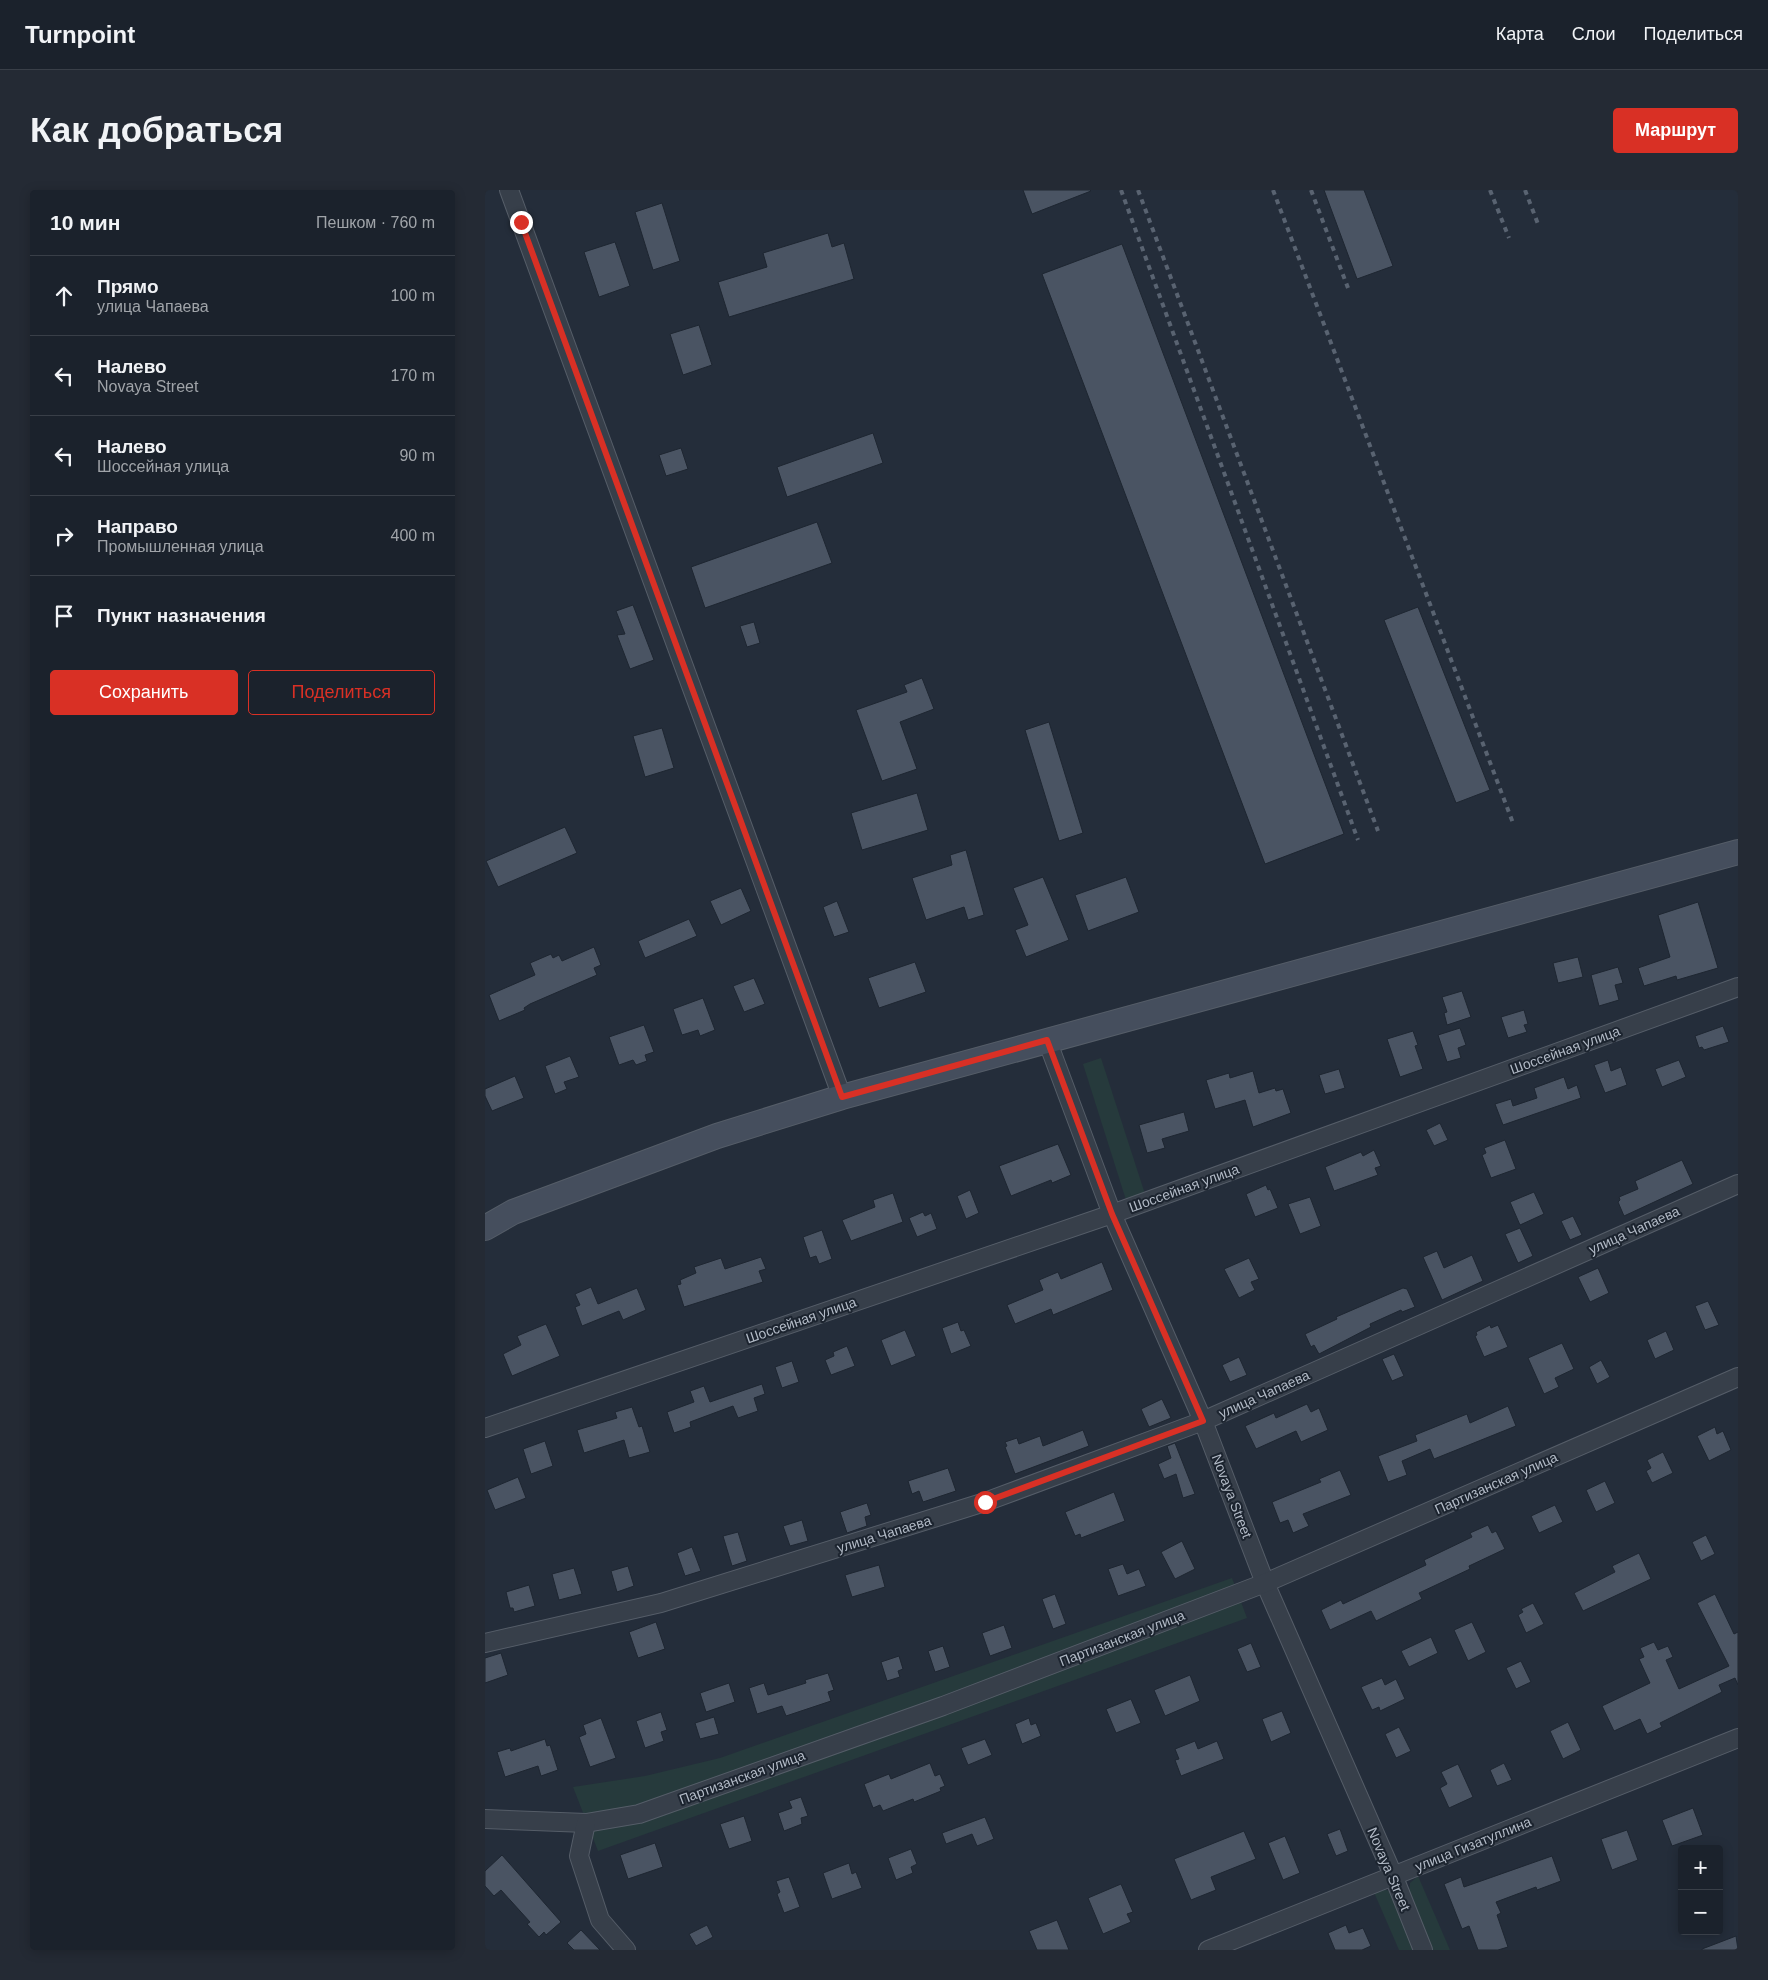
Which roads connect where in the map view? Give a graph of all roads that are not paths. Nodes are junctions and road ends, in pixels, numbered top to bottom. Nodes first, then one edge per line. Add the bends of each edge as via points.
1 (509, 190) edge
2 (1738, 852) edge
3 (1738, 987) edge
4 (1047, 1040) junction
5 (842, 1097) junction
6 (1738, 1184) edge
7 (1112, 1214) junction
8 (485, 1228) edge
9 (1738, 1377) edge
10 (1203, 1421) junction
11 (485, 1428) edge
12 (1265, 1584) junction
13 (485, 1642) edge
14 (1738, 1738) edge
15 (485, 1819) edge
16 (586, 1823) junction
17 (1393, 1875) junction
18 (626, 1950) edge
19 (1208, 1950) edge
20 (1423, 1950) edge

1 - 5 street
2 - 4 main road
3 - 7 street, Шоссейная улица
4 - 5 main road
4 - 7 street, Novaya Street
5 - 8 main road via 717,1136 513,1212
6 - 10 street, улица Чапаева
7 - 10 street, Novaya Street
7 - 11 street, Шоссейная улица
9 - 12 street, Партизанская улица
10 - 12 street, Novaya Street
10 - 13 street, улица Чапаева via 985,1502 670,1600
12 - 16 street, Партизанская улица via 943,1706 639,1814
12 - 17 street, Novaya Street
14 - 17 street, улица Гизатуллина
15 - 16 street, Партизанская улица
16 - 18 street via 579,1856 600,1920
17 - 19 street, улица Гизатуллина
17 - 20 street, Novaya Street

